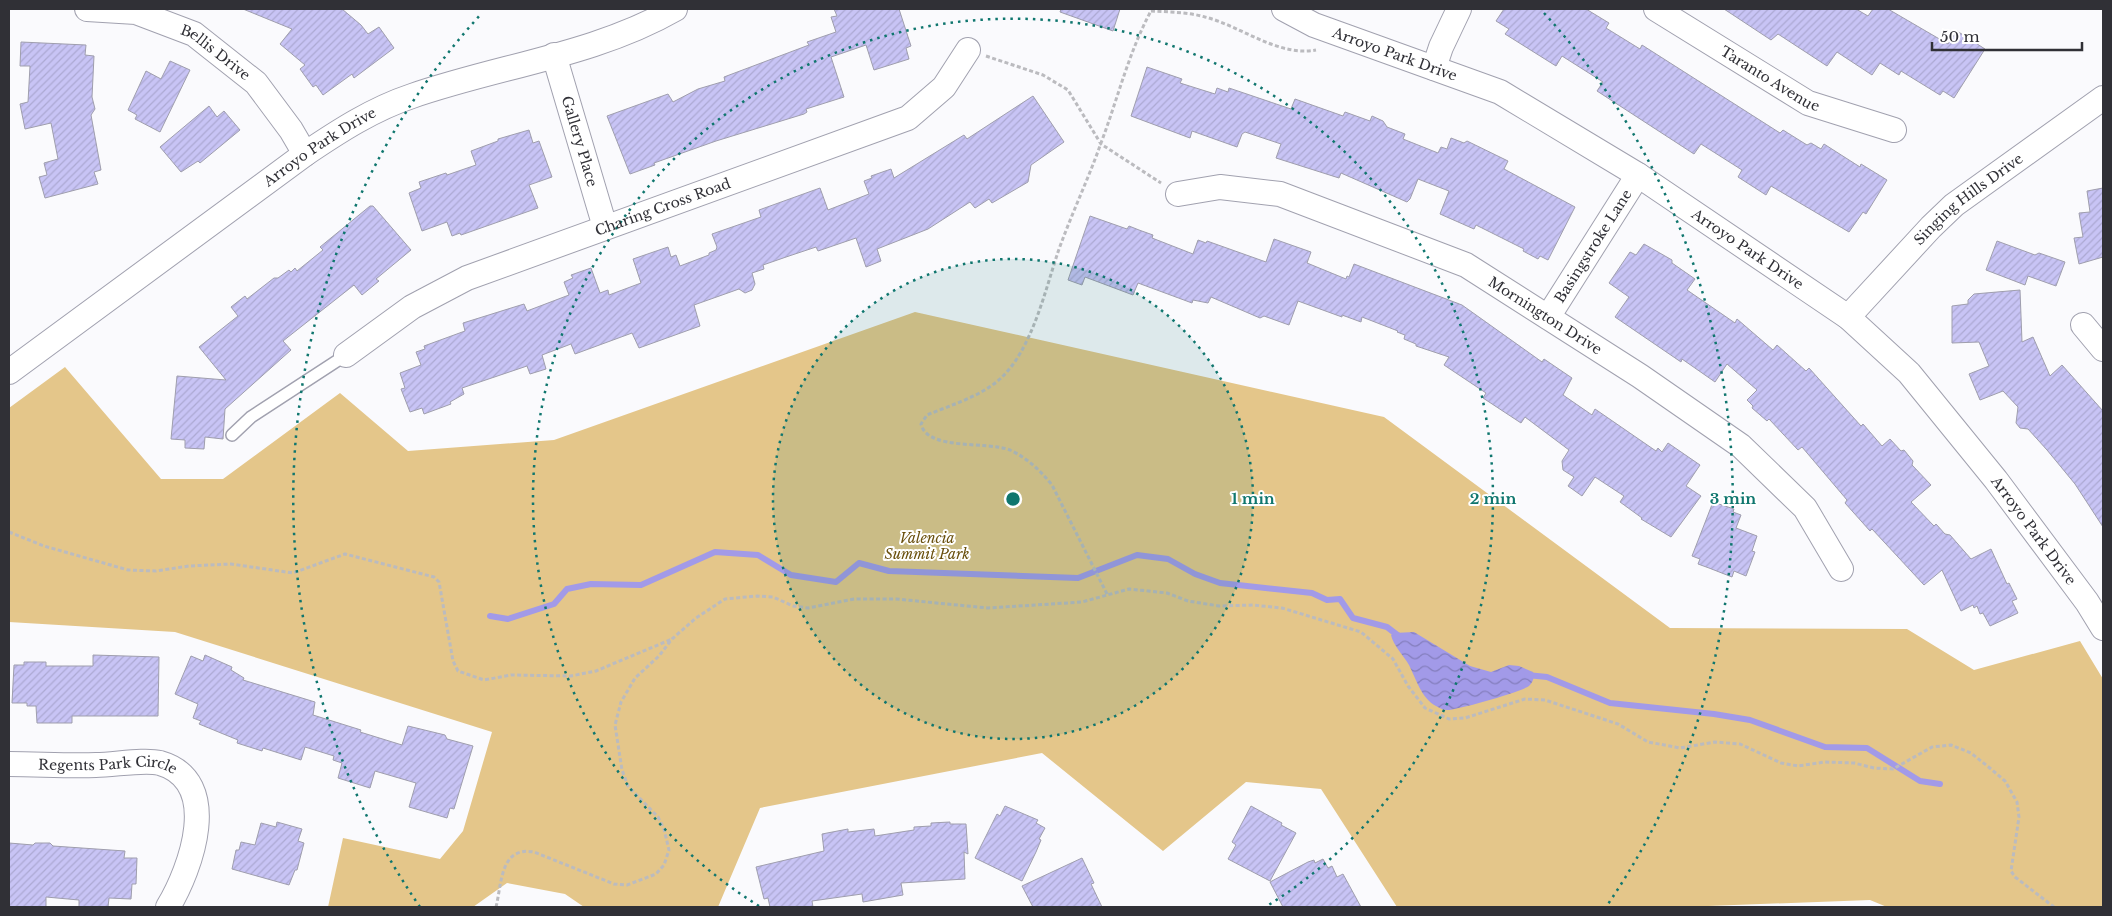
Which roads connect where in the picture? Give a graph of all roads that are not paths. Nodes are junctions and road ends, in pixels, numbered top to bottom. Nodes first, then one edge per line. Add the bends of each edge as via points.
1 (87, 9) edge
2 (675, 9) edge
3 (1284, 9) edge
4 (1459, 9) edge
5 (1656, 9) edge
6 (968, 50) road end
7 (554, 55) junction
8 (1434, 68) junction
9 (2103, 98) edge
10 (1894, 130) dead end
11 (305, 154) junction
12 (1638, 176) junction
13 (1178, 194) road end
14 (605, 227) junction
15 (1548, 317) junction
16 (1848, 317) junction
17 (2082, 325) dead end
18 (2103, 349) edge
19 (346, 355) joint
20 (9, 372) edge
21 (232, 435) dead end
22 (1841, 569) dead end
23 (2103, 628) edge
24 (9, 764) edge
25 (168, 907) edge

1 - 11 street, Bellis Drive via 136,12 194,34 256,83
2 - 7 street, Arroyo Park Drive via 612,36
3 - 8 street, Arroyo Park Drive via 1314,25
4 - 8 street
5 - 10 street, Taranto Avenue via 1808,103
6 - 14 street, Charing Cross Road via 944,87 908,118
7 - 11 street, Arroyo Park Drive via 411,96 354,121
7 - 14 street, Gallery Place
8 - 12 street, Arroyo Park Drive via 1500,92
9 - 16 street, Singing Hills Drive via 1954,205
11 - 20 street, Arroyo Park Drive
12 - 15 street, Basingstroke Lane
12 - 16 street, Arroyo Park Drive
13 - 15 street, Mornington Drive via 1220,186 1280,194 1466,266
14 - 19 street, Charing Cross Road via 467,278 412,307
15 - 22 street, Mornington Drive via 1741,446 1805,508
16 - 23 street, Arroyo Park Drive via 1909,372 1996,480
17 - 18 street
19 - 21 lane via 251,417
24 - 25 street, Regents Park Circle via 95,766 158,762 177,769 190,786 197,807 197,830 190,858

